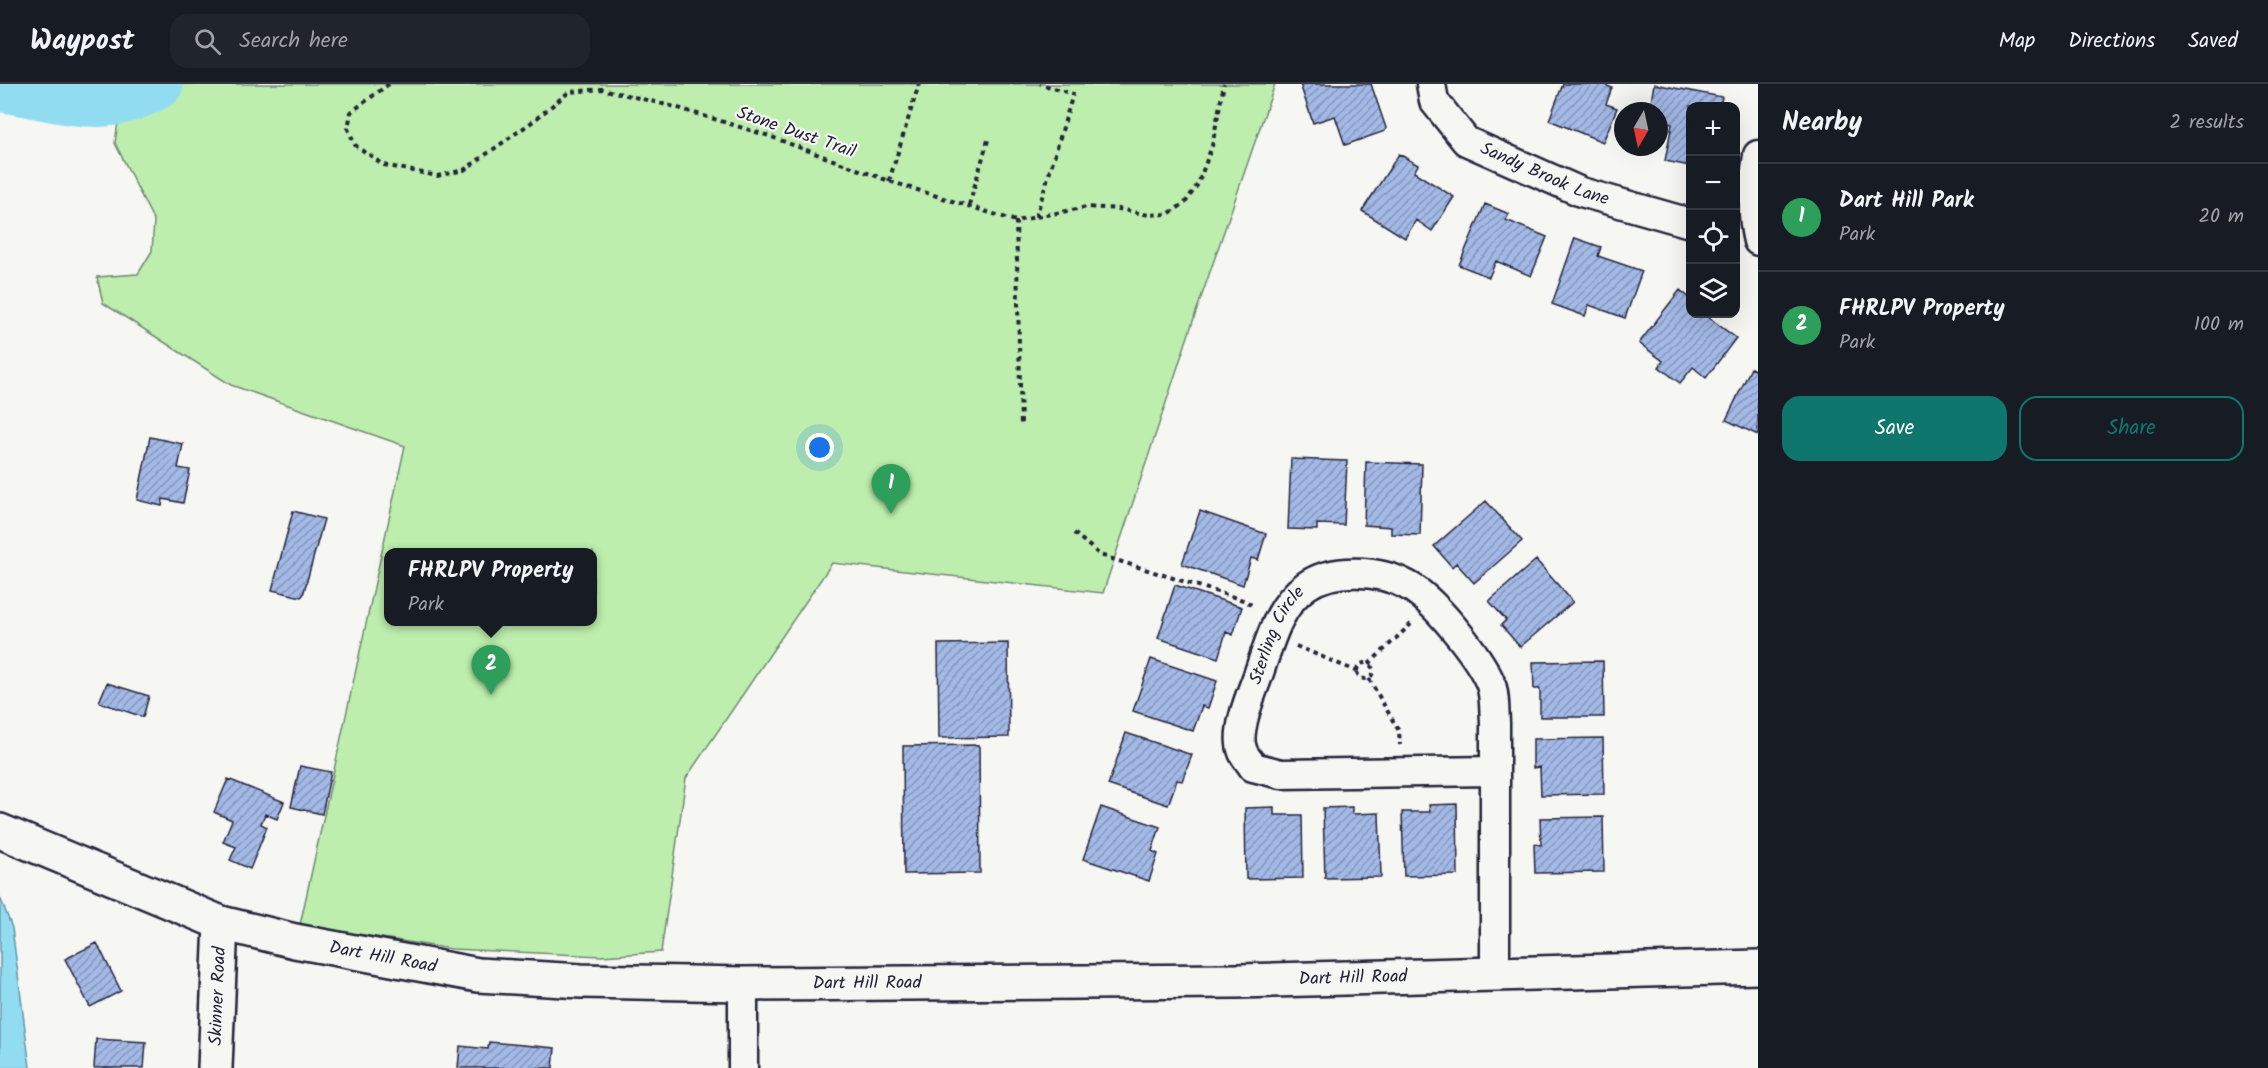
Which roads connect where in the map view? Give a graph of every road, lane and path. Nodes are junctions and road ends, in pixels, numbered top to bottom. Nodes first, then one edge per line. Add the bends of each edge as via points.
1 (389, 84) edge
2 (919, 84) edge
3 (1040, 84) edge
4 (1224, 84) edge
5 (1431, 84) edge
6 (988, 140) dead end
7 (1758, 155) edge
8 (889, 181) junction
9 (969, 205) junction
10 (1036, 218) junction
11 (1016, 221) junction
12 (1686, 222) edge
13 (1749, 231) edge
14 (1021, 426) dead end
15 (1074, 533) dead end
16 (1276, 627) junction
17 (1403, 630) dead end
18 (1369, 664) junction
19 (1356, 671) junction
20 (1369, 679) junction
21 (1494, 771) junction
22 (1401, 772) junction
23 (0, 831) edge
24 (221, 923) junction
25 (1758, 967) edge
26 (1495, 975) junction
27 (743, 984) junction
28 (215, 1068) edge
29 (743, 1068) edge

1 - 8 path, Stone Dust Trail via 351,112 348,129 355,145 384,165 436,176 464,170 569,92 602,89 769,136
2 - 8 path
3 - 10 path via 1073,94
4 - 10 path via 1212,146 1185,203 1168,214 1087,207
5 - 12 street, Sandy Brook Lane via 1434,101 1466,141 1581,192
6 - 9 path
7 - 13 street
8 - 9 path, Stone Dust Trail
9 - 11 path, Stone Dust Trail
10 - 11 path
11 - 14 path
15 - 16 path via 1100,555 1246,601
16 - 19 path
16 - 21 street, Sterling Circle via 1293,598 1320,578 1383,575 1409,586 1432,605 1476,657 1491,684
16 - 22 street, Sterling Circle via 1245,710 1242,750 1253,767 1281,774
17 - 18 path
18 - 19 path via 1361,663
18 - 20 path via 1373,671
19 - 20 path via 1360,678
20 - 22 path via 1399,730
21 - 22 street, Sterling Circle
21 - 26 street, Sterling Circle
23 - 24 main road, Dart Hill Road
24 - 27 main road, Dart Hill Road via 478,975
24 - 28 main road, Skinner Road
25 - 26 main road, Dart Hill Road
26 - 27 main road, Dart Hill Road
27 - 29 street

